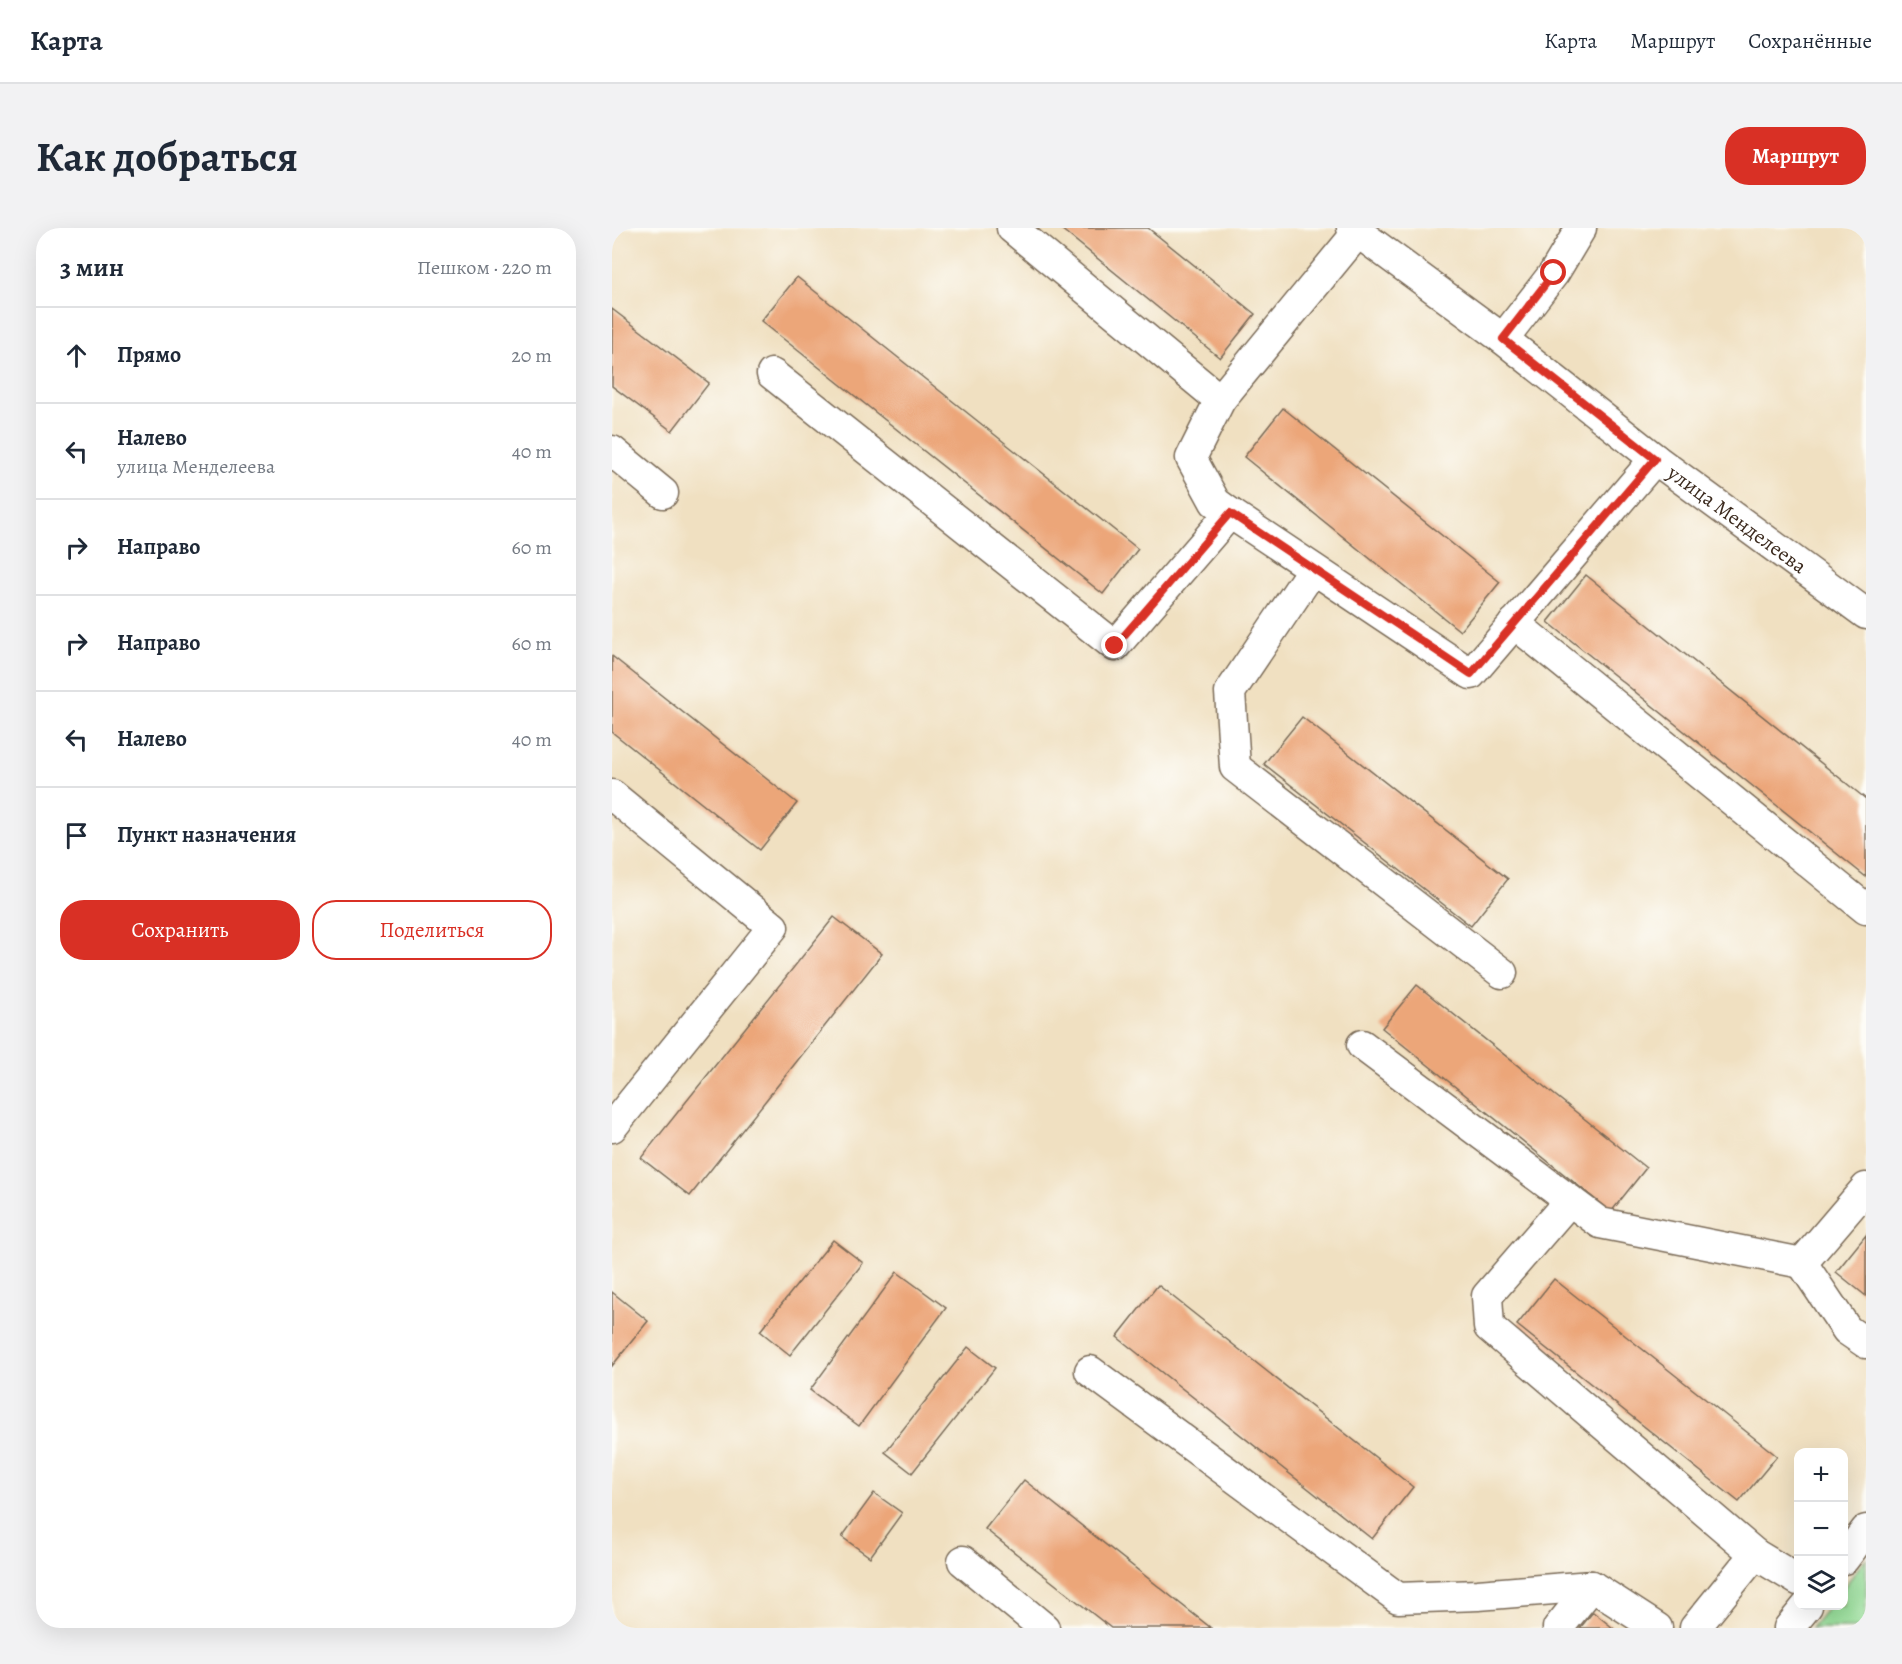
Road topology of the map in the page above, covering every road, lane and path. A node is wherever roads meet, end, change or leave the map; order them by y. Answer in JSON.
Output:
{"nodes":[{"id":1,"x":1012,"y":228,"type":"edge"},
{"id":2,"x":1581,"y":228,"type":"edge"},
{"id":3,"x":1355,"y":230,"type":"edge"},
{"id":4,"x":1503,"y":339,"type":"junction"},
{"id":5,"x":772,"y":374,"type":"dead end"},
{"id":6,"x":1220,"y":400,"type":"junction"},
{"id":7,"x":612,"y":452,"type":"edge"},
{"id":8,"x":1655,"y":459,"type":"junction"},
{"id":9,"x":663,"y":493,"type":"dead end"},
{"id":10,"x":1230,"y":513,"type":"junction"},
{"id":11,"x":1313,"y":569,"type":"junction"},
{"id":12,"x":1866,"y":614,"type":"edge"},
{"id":13,"x":1514,"y":623,"type":"junction"},
{"id":14,"x":612,"y":795,"type":"edge"},
{"id":15,"x":1866,"y":909,"type":"edge"},
{"id":16,"x":1502,"y":973,"type":"dead end"},
{"id":17,"x":1362,"y":1045,"type":"dead end"},
{"id":18,"x":612,"y":1127,"type":"edge"},
{"id":19,"x":1866,"y":1188,"type":"edge"},
{"id":20,"x":1570,"y":1200,"type":"junction"},
{"id":21,"x":1802,"y":1263,"type":"junction"},
{"id":22,"x":1866,"y":1344,"type":"edge"},
{"id":23,"x":1090,"y":1371,"type":"dead end"},
{"id":24,"x":1866,"y":1530,"type":"edge"},
{"id":25,"x":1755,"y":1554,"type":"junction"},
{"id":26,"x":1846,"y":1556,"type":"edge"},
{"id":27,"x":963,"y":1561,"type":"dead end"},
{"id":28,"x":1794,"y":1578,"type":"edge"},
{"id":29,"x":1592,"y":1586,"type":"junction"},
{"id":30,"x":1803,"y":1610,"type":"edge"},
{"id":31,"x":1044,"y":1628,"type":"edge"},
{"id":32,"x":1558,"y":1628,"type":"edge"},
{"id":33,"x":1657,"y":1628,"type":"edge"},
{"id":34,"x":1695,"y":1628,"type":"edge"},
{"id":35,"x":1789,"y":1628,"type":"edge"}],
"edges":[{"from":1,"to":6,"type":"street"},
{"from":2,"to":4,"type":"street"},
{"from":3,"to":4,"type":"street","name":"улица Менделеева"},
{"from":3,"to":6,"type":"street"},
{"from":4,"to":8,"type":"street","name":"улица Менделеева"},
{"from":5,"to":10,"type":"street"},
{"from":6,"to":10,"type":"street"},
{"from":7,"to":9,"type":"street"},
{"from":8,"to":12,"type":"street","name":"улица Менделеева"},
{"from":8,"to":13,"type":"street"},
{"from":10,"to":11,"type":"street"},
{"from":11,"to":13,"type":"street"},
{"from":11,"to":16,"type":"street"},
{"from":13,"to":15,"type":"street"},
{"from":14,"to":18,"type":"street"},
{"from":17,"to":20,"type":"street"},
{"from":19,"to":21,"type":"street"},
{"from":20,"to":21,"type":"street"},
{"from":20,"to":25,"type":"street"},
{"from":21,"to":22,"type":"street"},
{"from":23,"to":29,"type":"street"},
{"from":24,"to":26,"type":"street"},
{"from":25,"to":28,"type":"street"},
{"from":25,"to":34,"type":"street"},
{"from":27,"to":31,"type":"street"},
{"from":29,"to":32,"type":"street"},
{"from":29,"to":33,"type":"street"},
{"from":30,"to":35,"type":"street"}]}
